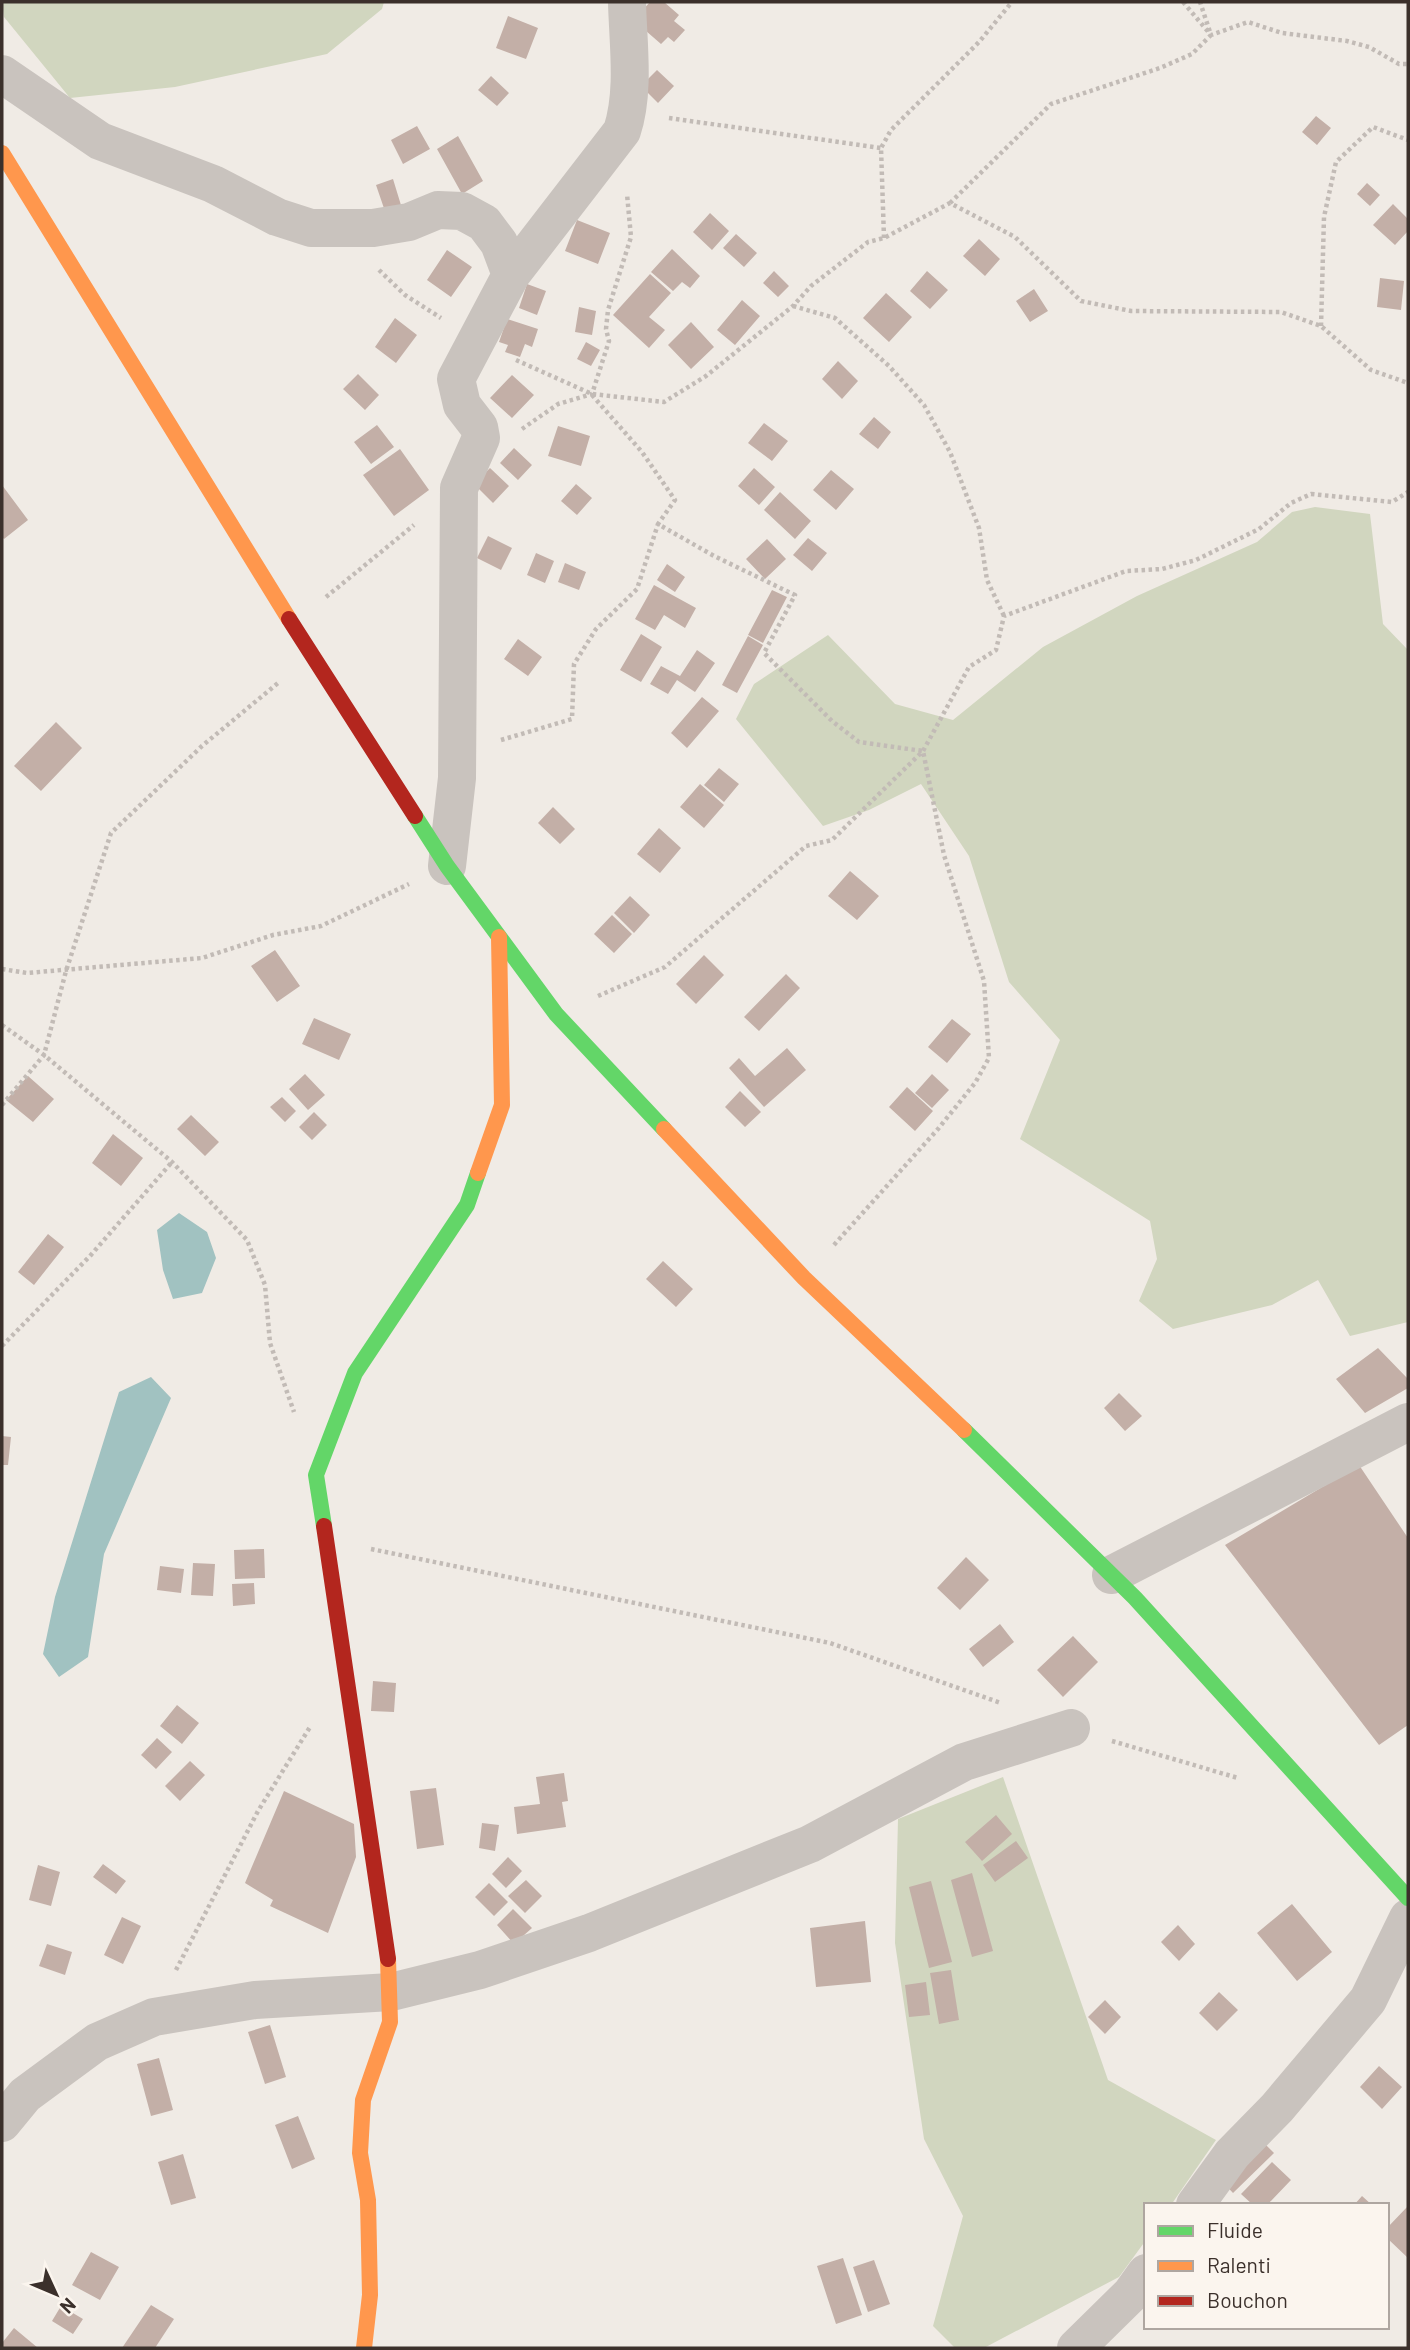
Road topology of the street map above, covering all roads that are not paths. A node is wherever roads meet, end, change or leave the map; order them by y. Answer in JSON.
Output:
{"nodes":[{"id":1,"x":627,"y":2,"type":"edge"},
{"id":2,"x":2,"y":74,"type":"edge"},
{"id":3,"x":2,"y":153,"type":"edge"},
{"id":4,"x":511,"y":275,"type":"junction"},
{"id":5,"x":447,"y":866,"type":"junction"},
{"id":6,"x":499,"y":937,"type":"junction"},
{"id":7,"x":1408,"y":1422,"type":"edge"},
{"id":8,"x":1111,"y":1575,"type":"junction"},
{"id":9,"x":1071,"y":1728,"type":"road end"},
{"id":10,"x":1408,"y":1898,"type":"edge"},
{"id":11,"x":1408,"y":1918,"type":"edge"},
{"id":12,"x":391,"y":1992,"type":"junction"},
{"id":13,"x":2,"y":2123,"type":"edge"},
{"id":14,"x":1196,"y":2203,"type":"edge"},
{"id":15,"x":1144,"y":2276,"type":"edge"},
{"id":16,"x":364,"y":2348,"type":"edge"},
{"id":17,"x":1076,"y":2348,"type":"edge"}],
"edges":[{"from":1,"to":4,"type":"street"},
{"from":2,"to":4,"type":"street"},
{"from":3,"to":5,"type":"street"},
{"from":4,"to":5,"type":"street"},
{"from":5,"to":6,"type":"street"},
{"from":6,"to":8,"type":"street"},
{"from":6,"to":12,"type":"street"},
{"from":7,"to":8,"type":"street"},
{"from":8,"to":10,"type":"street"},
{"from":9,"to":12,"type":"street"},
{"from":11,"to":14,"type":"street"},
{"from":12,"to":13,"type":"street"},
{"from":12,"to":16,"type":"street"},
{"from":15,"to":17,"type":"street"}]}
